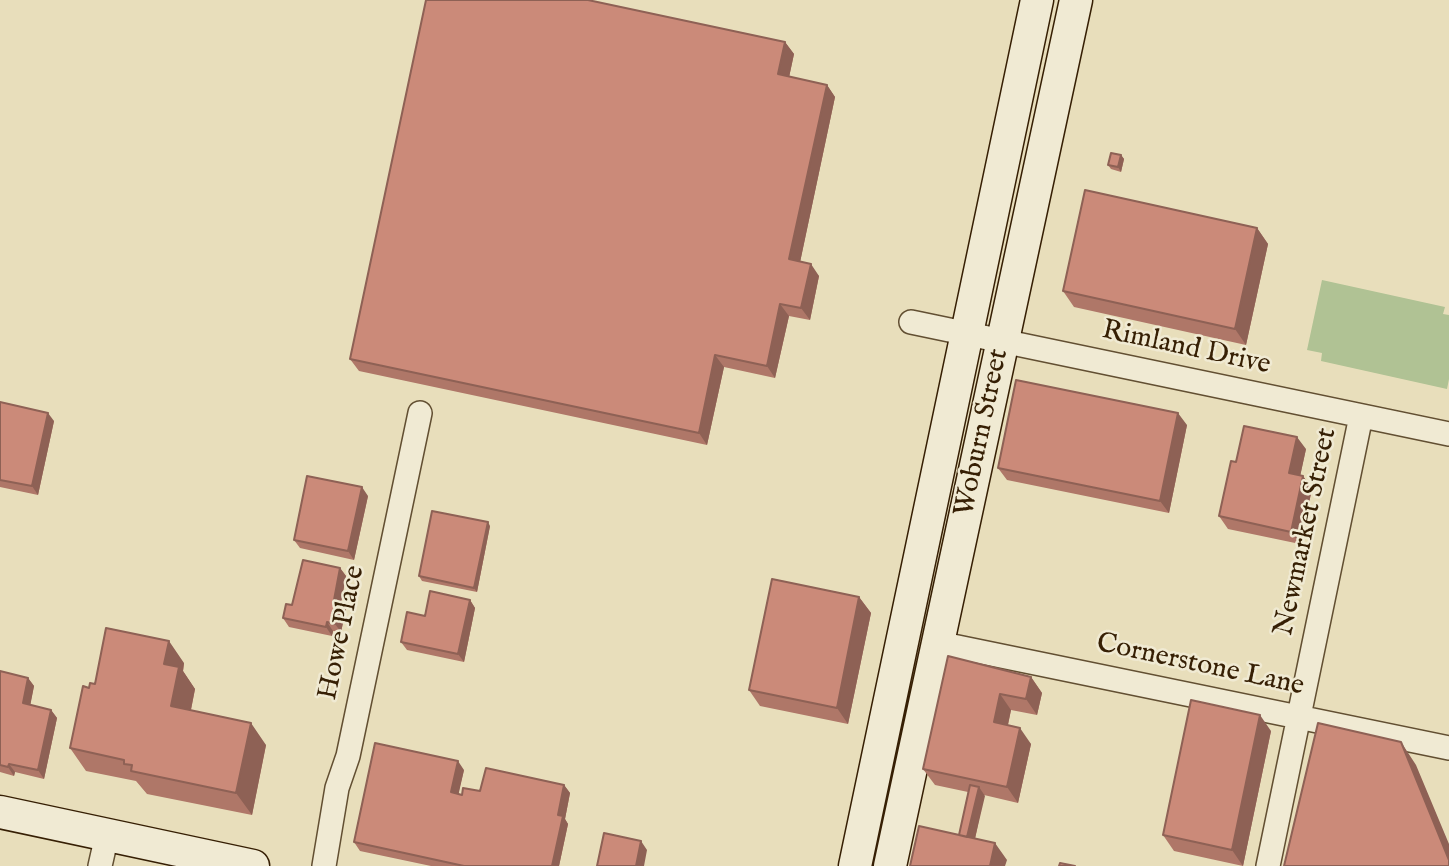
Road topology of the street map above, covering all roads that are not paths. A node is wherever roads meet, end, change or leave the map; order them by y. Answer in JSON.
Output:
{"nodes":[{"id":1,"x":1037,"y":0,"type":"edge"},
{"id":2,"x":1076,"y":0,"type":"edge"},
{"id":3,"x":911,"y":322,"type":"dead end"},
{"id":4,"x":967,"y":333,"type":"junction"},
{"id":5,"x":1003,"y":341,"type":"junction"},
{"id":6,"x":420,"y":412,"type":"dead end"},
{"id":7,"x":1361,"y":416,"type":"junction"},
{"id":8,"x":1449,"y":434,"type":"edge"},
{"id":9,"x":938,"y":643,"type":"junction"},
{"id":10,"x":1299,"y":717,"type":"junction"},
{"id":11,"x":1449,"y":748,"type":"edge"},
{"id":12,"x":0,"y":812,"type":"edge"},
{"id":13,"x":107,"y":835,"type":"junction"},
{"id":14,"x":100,"y":866,"type":"edge"},
{"id":15,"x":253,"y":866,"type":"edge"},
{"id":16,"x":324,"y":866,"type":"edge"},
{"id":17,"x":855,"y":866,"type":"edge"},
{"id":18,"x":890,"y":866,"type":"edge"},
{"id":19,"x":1268,"y":866,"type":"edge"}],
"edges":[{"from":1,"to":4,"type":"main road","name":"Woburn Street"},
{"from":2,"to":5,"type":"main road","name":"Woburn Street"},
{"from":3,"to":4,"type":"street","name":"Rimland Drive"},
{"from":4,"to":5,"type":"street","name":"Rimland Drive"},
{"from":4,"to":17,"type":"main road","name":"Woburn Street"},
{"from":5,"to":7,"type":"street","name":"Rimland Drive"},
{"from":5,"to":9,"type":"main road","name":"Woburn Street"},
{"from":6,"to":16,"type":"street","name":"Howe Place"},
{"from":7,"to":8,"type":"street","name":"Rimland Drive"},
{"from":7,"to":10,"type":"street","name":"Newmarket Street"},
{"from":9,"to":10,"type":"street","name":"Cornerstone Lane"},
{"from":9,"to":18,"type":"main road","name":"Woburn Street"},
{"from":10,"to":11,"type":"street","name":"Cornerstone Lane"},
{"from":10,"to":19,"type":"street","name":"Newmarket Street"},
{"from":12,"to":13,"type":"main road"},
{"from":13,"to":14,"type":"street"},
{"from":13,"to":15,"type":"main road"}]}
